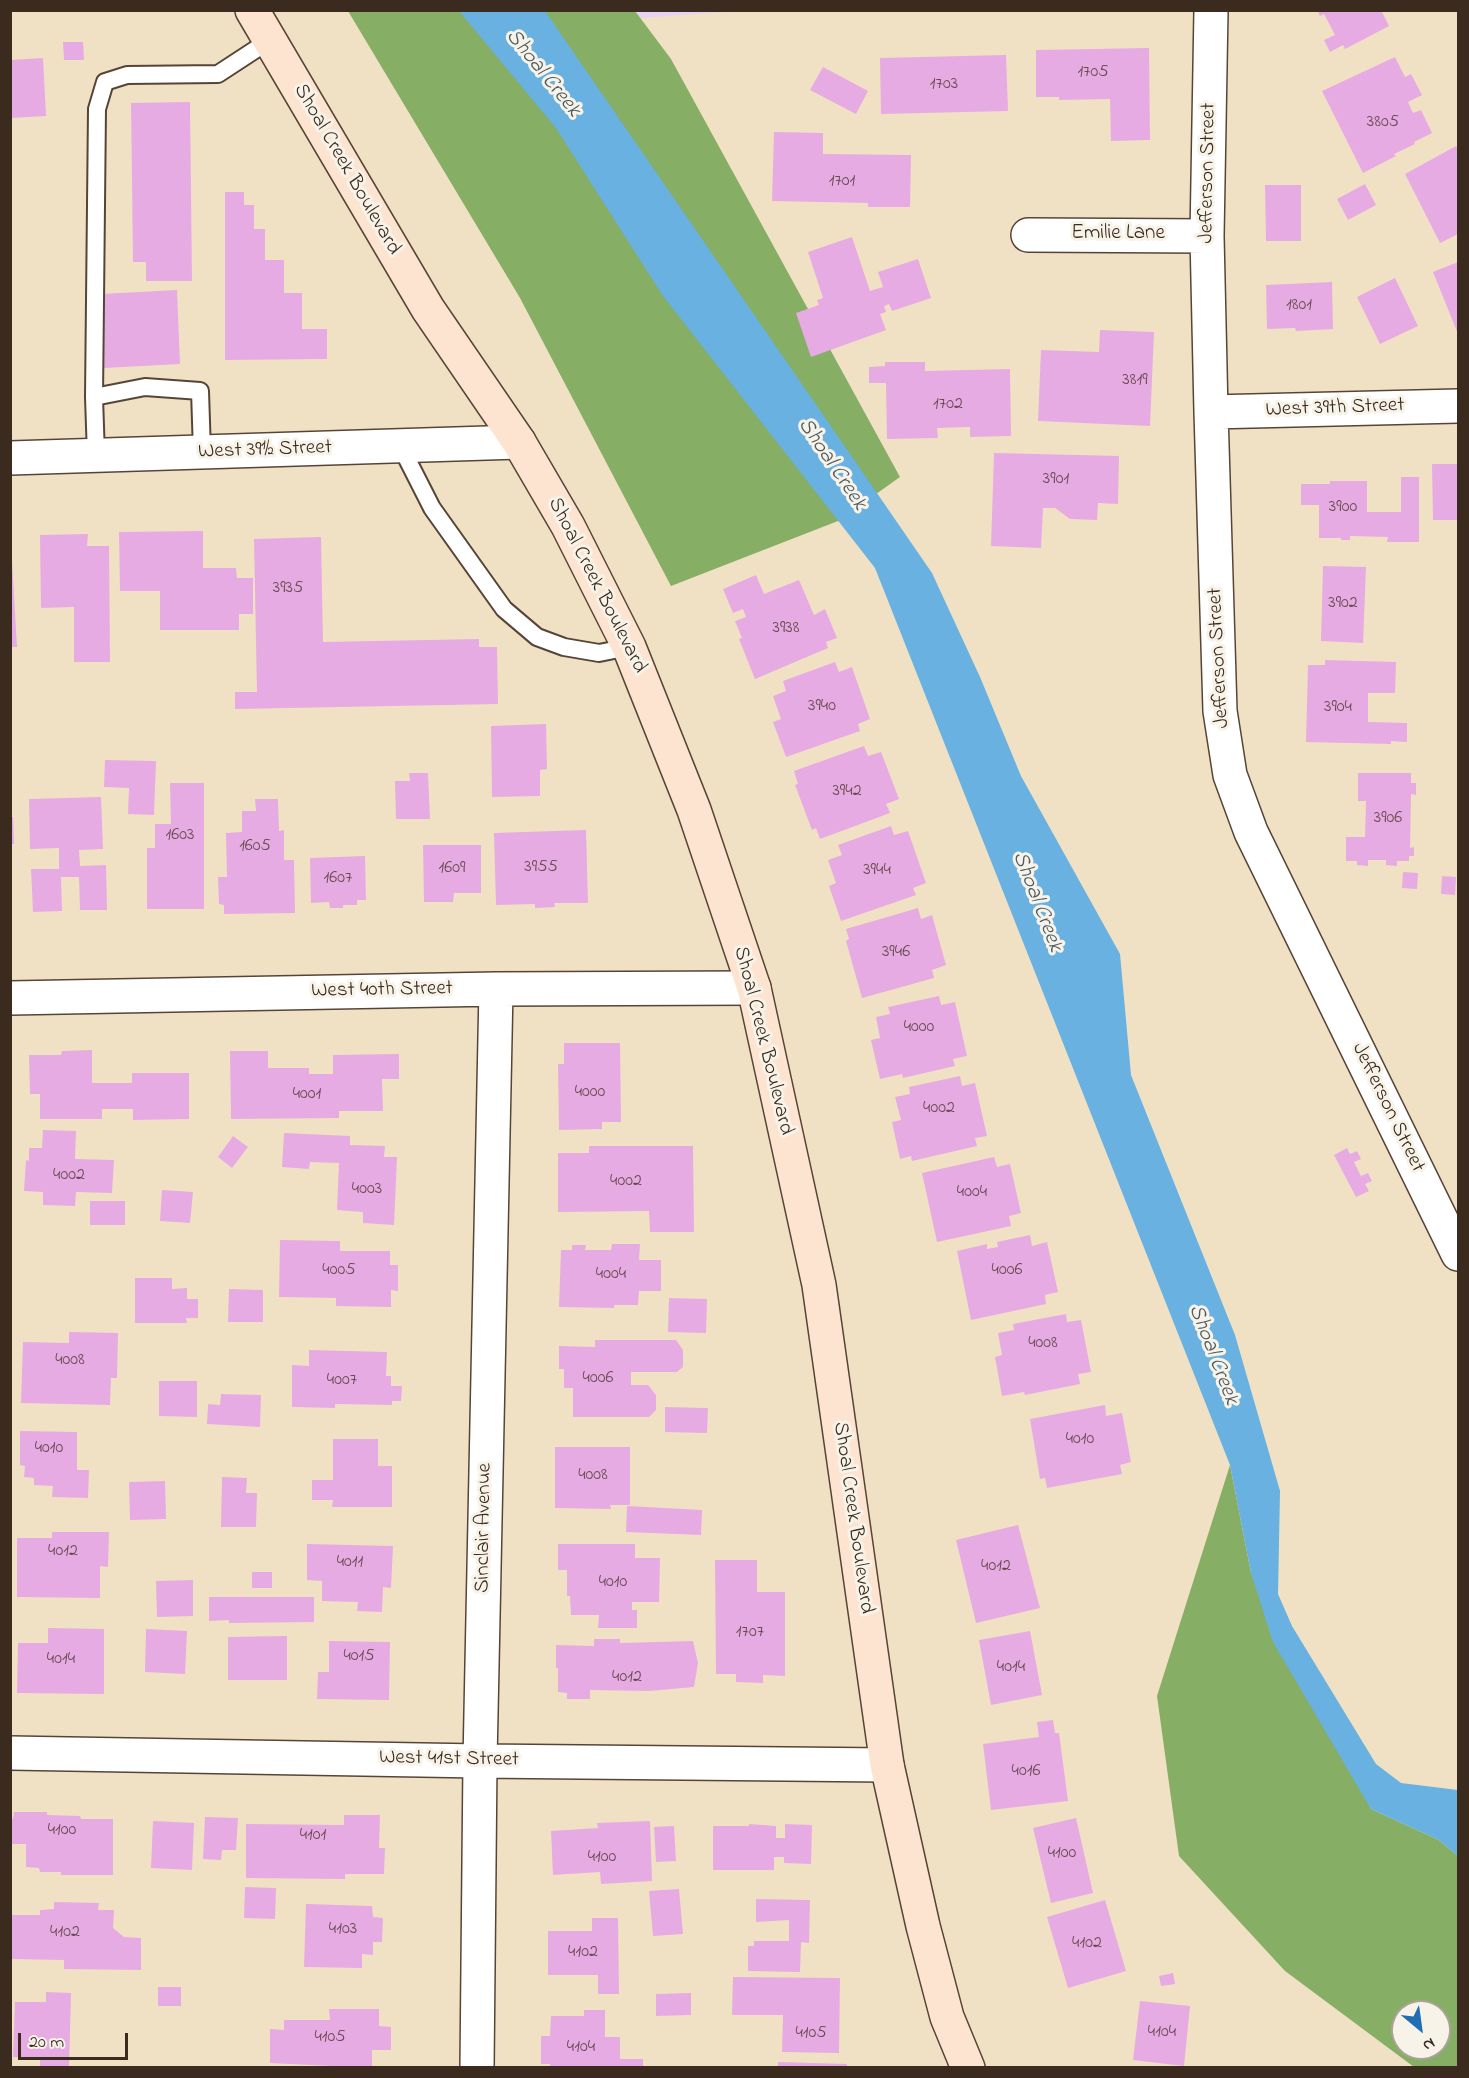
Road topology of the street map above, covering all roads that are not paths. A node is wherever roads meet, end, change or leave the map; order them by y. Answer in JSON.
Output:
{"nodes":[{"id":1,"x":252,"y":10,"type":"edge"},
{"id":2,"x":1211,"y":10,"type":"edge"},
{"id":3,"x":270,"y":40,"type":"junction"},
{"id":4,"x":1028,"y":235,"type":"dead end"},
{"id":5,"x":1207,"y":236,"type":"junction"},
{"id":6,"x":94,"y":397,"type":"junction"},
{"id":7,"x":1458,"y":406,"type":"edge"},
{"id":8,"x":1211,"y":412,"type":"junction"},
{"id":9,"x":519,"y":442,"type":"junction"},
{"id":10,"x":401,"y":447,"type":"junction"},
{"id":11,"x":202,"y":452,"type":"junction"},
{"id":12,"x":96,"y":456,"type":"junction"},
{"id":13,"x":10,"y":458,"type":"edge"},
{"id":14,"x":629,"y":646,"type":"junction"},
{"id":15,"x":754,"y":988,"type":"junction"},
{"id":16,"x":496,"y":989,"type":"junction"},
{"id":17,"x":10,"y":998,"type":"edge"},
{"id":18,"x":1458,"y":1254,"type":"edge"},
{"id":19,"x":10,"y":1753,"type":"edge"},
{"id":20,"x":480,"y":1761,"type":"junction"},
{"id":21,"x":887,"y":1765,"type":"junction"},
{"id":22,"x":477,"y":2067,"type":"edge"},
{"id":23,"x":968,"y":2067,"type":"edge"}],
"edges":[{"from":1,"to":3,"type":"street","name":"Shoal Creek Boulevard"},
{"from":2,"to":5,"type":"street","name":"Jefferson Street"},
{"from":3,"to":6,"type":"lane"},
{"from":3,"to":9,"type":"street","name":"Shoal Creek Boulevard"},
{"from":4,"to":5,"type":"street","name":"Emilie Lane"},
{"from":5,"to":8,"type":"street","name":"Jefferson Street"},
{"from":6,"to":11,"type":"lane"},
{"from":6,"to":12,"type":"lane"},
{"from":7,"to":8,"type":"street","name":"West 39th Street"},
{"from":8,"to":18,"type":"street","name":"Jefferson Street"},
{"from":9,"to":10,"type":"street","name":"West 39½ Street"},
{"from":9,"to":14,"type":"street","name":"Shoal Creek Boulevard"},
{"from":10,"to":11,"type":"street","name":"West 39½ Street"},
{"from":10,"to":14,"type":"lane"},
{"from":11,"to":12,"type":"street","name":"West 39½ Street"},
{"from":12,"to":13,"type":"street","name":"West 39½ Street"},
{"from":14,"to":15,"type":"street","name":"Shoal Creek Boulevard"},
{"from":15,"to":16,"type":"street","name":"West 40th Street"},
{"from":15,"to":21,"type":"street","name":"Shoal Creek Boulevard"},
{"from":16,"to":17,"type":"street","name":"West 40th Street"},
{"from":16,"to":20,"type":"street","name":"Sinclair Avenue"},
{"from":19,"to":20,"type":"street","name":"West 41st Street"},
{"from":20,"to":21,"type":"street","name":"West 41st Street"},
{"from":20,"to":22,"type":"street","name":"Sinclair Avenue"},
{"from":21,"to":23,"type":"street","name":"Shoal Creek Boulevard"}]}
